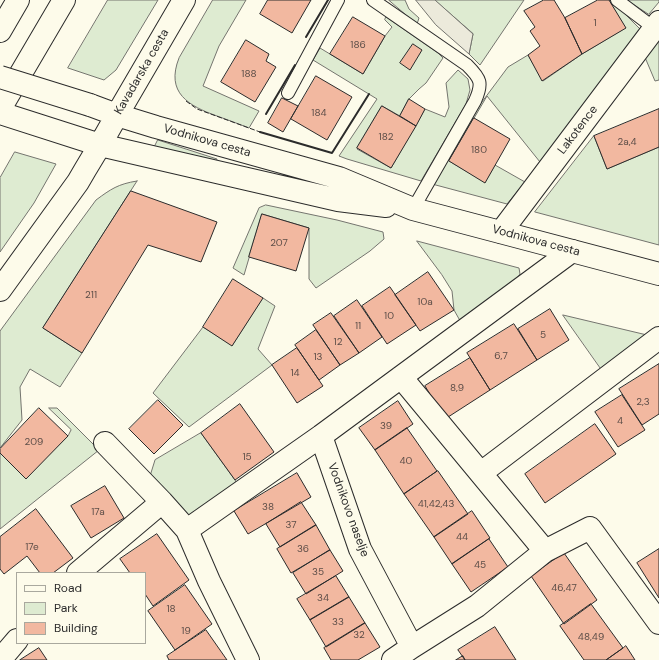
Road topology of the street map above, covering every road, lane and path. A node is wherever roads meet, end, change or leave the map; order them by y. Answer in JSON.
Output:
{"nodes":[{"id":1,"x":18,"y":0,"type":"edge"},
{"id":2,"x":64,"y":0,"type":"edge"},
{"id":3,"x":184,"y":0,"type":"edge"},
{"id":4,"x":338,"y":0,"type":"edge"},
{"id":5,"x":373,"y":0,"type":"edge"},
{"id":6,"x":617,"y":0,"type":"edge"},
{"id":7,"x":658,"y":27,"type":"edge"},
{"id":8,"x":0,"y":31,"type":"edge"},
{"id":9,"x":0,"y":77,"type":"edge"},
{"id":10,"x":288,"y":93,"type":"dead end"},
{"id":11,"x":0,"y":109,"type":"edge"},
{"id":12,"x":0,"y":113,"type":"edge"},
{"id":13,"x":117,"y":115,"type":"junction"},
{"id":14,"x":100,"y":145,"type":"junction"},
{"id":15,"x":413,"y":209,"type":"junction"},
{"id":16,"x":501,"y":232,"type":"junction"},
{"id":17,"x":572,"y":251,"type":"junction"},
{"id":18,"x":659,"y":274,"type":"edge"},
{"id":19,"x":0,"y":290,"type":"edge"},
{"id":20,"x":659,"y":338,"type":"edge"},
{"id":21,"x":401,"y":377,"type":"junction"},
{"id":22,"x":321,"y":436,"type":"junction"},
{"id":23,"x":105,"y":443,"type":"dead end"},
{"id":24,"x":481,"y":473,"type":"junction"},
{"id":25,"x":162,"y":502,"type":"junction"},
{"id":26,"x":188,"y":530,"type":"junction"},
{"id":27,"x":545,"y":551,"type":"junction"},
{"id":28,"x":79,"y":572,"type":"edge"},
{"id":29,"x":659,"y":623,"type":"edge"},
{"id":30,"x":16,"y":641,"type":"edge"},
{"id":31,"x":412,"y":647,"type":"junction"},
{"id":32,"x":0,"y":660,"type":"edge"},
{"id":33,"x":248,"y":660,"type":"edge"},
{"id":34,"x":393,"y":660,"type":"edge"}],
"edges":[{"from":1,"to":8,"type":"main road"},
{"from":2,"to":11,"type":"main road"},
{"from":3,"to":13,"type":"main road","name":"Kavadarska cesta"},
{"from":4,"to":10,"type":"lane"},
{"from":5,"to":15,"type":"lane"},
{"from":6,"to":7,"type":"lane","name":"Lakotence"},
{"from":7,"to":16,"type":"main road","name":"Lakotence"},
{"from":9,"to":13,"type":"main road","name":"Vodnikova cesta","bridge":true},
{"from":12,"to":14,"type":"main road","name":"Vodnikova cesta"},
{"from":13,"to":14,"type":"main road","name":"Kavadarska cesta"},
{"from":13,"to":15,"type":"main road","name":"Vodnikova cesta"},
{"from":14,"to":15,"type":"main road","name":"Vodnikova cesta"},
{"from":14,"to":19,"type":"main road","name":"Kavadarska cesta"},
{"from":15,"to":16,"type":"main road","name":"Vodnikova cesta"},
{"from":16,"to":17,"type":"main road","name":"Vodnikova cesta"},
{"from":17,"to":18,"type":"main road","name":"Vodnikova cesta"},
{"from":17,"to":21,"type":"main road"},
{"from":20,"to":24,"type":"main road"},
{"from":21,"to":22,"type":"main road"},
{"from":21,"to":24,"type":"main road"},
{"from":22,"to":26,"type":"main road"},
{"from":22,"to":31,"type":"main road","name":"Vodnikovo naselje"},
{"from":23,"to":25,"type":"main road"},
{"from":24,"to":27,"type":"main road"},
{"from":25,"to":26,"type":"main road"},
{"from":25,"to":28,"type":"main road"},
{"from":26,"to":33,"type":"main road"},
{"from":27,"to":29,"type":"main road"},
{"from":27,"to":31,"type":"main road"},
{"from":30,"to":32,"type":"main road"},
{"from":31,"to":34,"type":"main road"}]}
